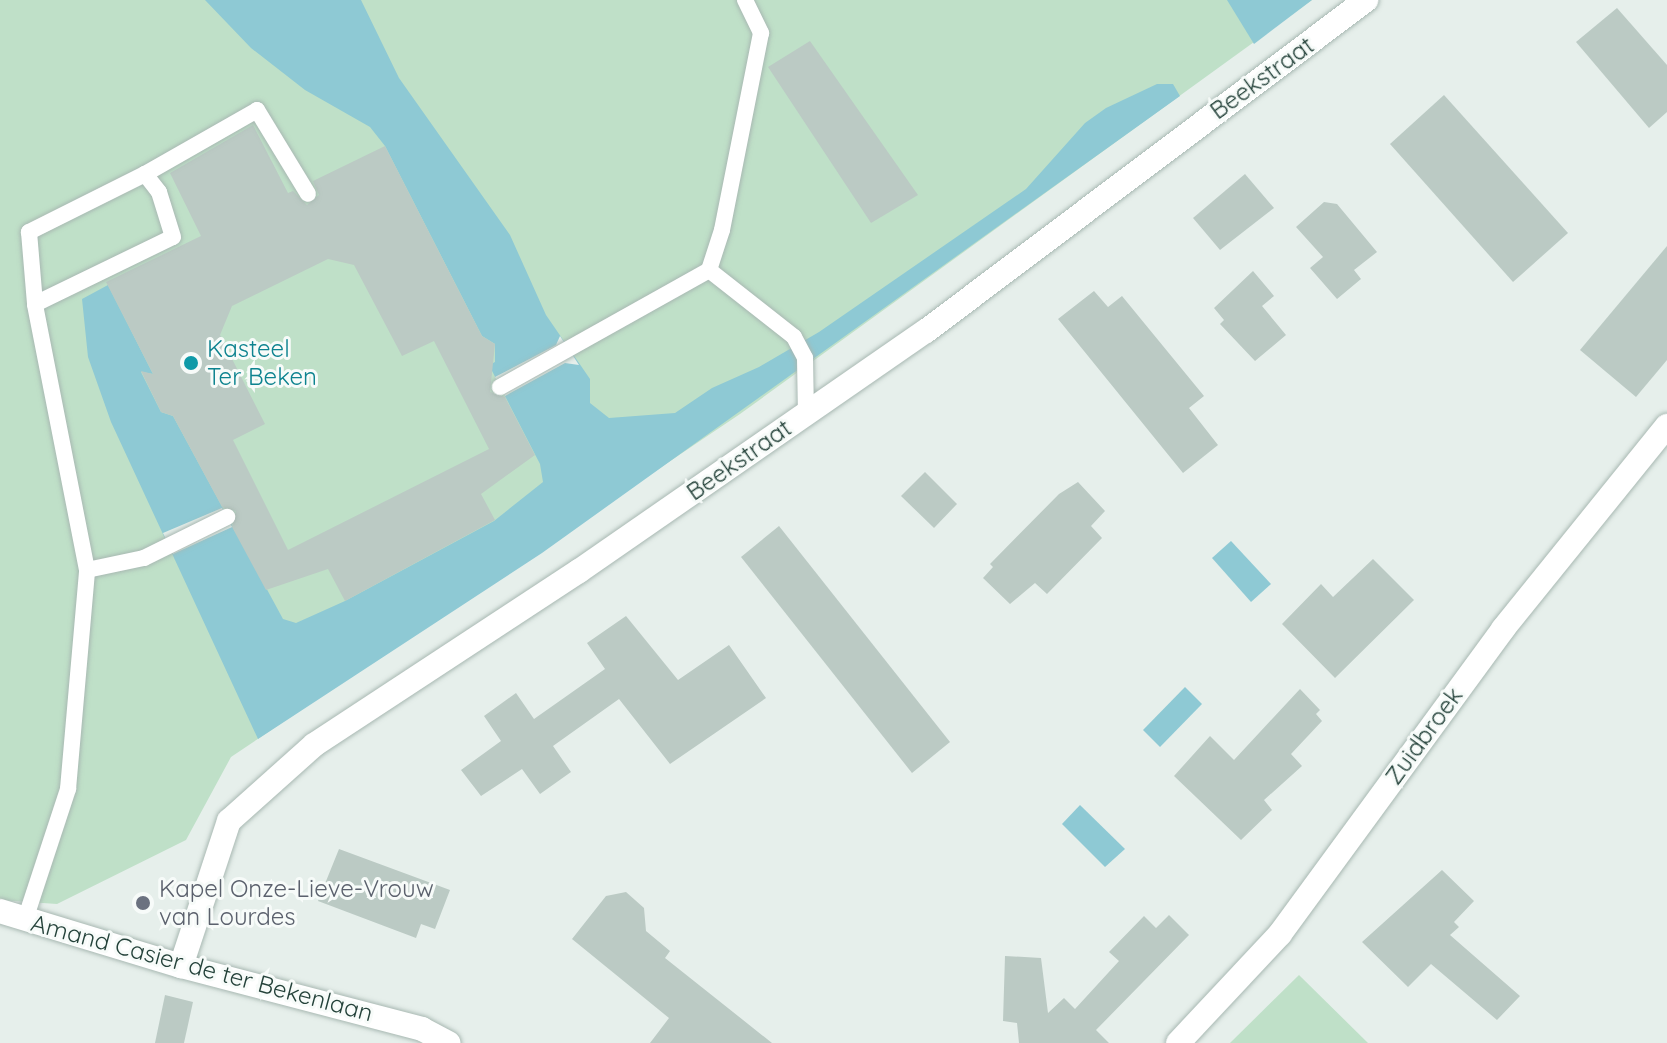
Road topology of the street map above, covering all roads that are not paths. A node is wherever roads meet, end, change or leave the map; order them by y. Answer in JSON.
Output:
{"nodes":[{"id":1,"x":745,"y":0,"type":"edge"},
{"id":2,"x":1366,"y":0,"type":"edge"},
{"id":3,"x":145,"y":174,"type":"junction"},
{"id":4,"x":308,"y":194,"type":"dead end"},
{"id":5,"x":709,"y":270,"type":"junction"},
{"id":6,"x":35,"y":304,"type":"junction"},
{"id":7,"x":500,"y":387,"type":"dead end"},
{"id":8,"x":806,"y":414,"type":"junction"},
{"id":9,"x":1667,"y":426,"type":"edge"},
{"id":10,"x":227,"y":517,"type":"dead end"},
{"id":11,"x":87,"y":570,"type":"junction"},
{"id":12,"x":0,"y":911,"type":"edge"},
{"id":13,"x":25,"y":920,"type":"junction"},
{"id":14,"x":181,"y":966,"type":"junction"},
{"id":15,"x":448,"y":1043,"type":"edge"},
{"id":16,"x":1178,"y":1043,"type":"edge"}],
"edges":[{"from":1,"to":5,"type":"lane"},
{"from":2,"to":8,"type":"street","name":"Beekstraat"},
{"from":3,"to":4,"type":"lane"},
{"from":3,"to":6,"type":"lane"},
{"from":3,"to":6,"type":"lane"},
{"from":5,"to":7,"type":"lane"},
{"from":5,"to":8,"type":"lane"},
{"from":6,"to":11,"type":"lane"},
{"from":8,"to":14,"type":"street","name":"Beekstraat"},
{"from":9,"to":16,"type":"street","name":"Zuidbroek"},
{"from":10,"to":11,"type":"lane"},
{"from":11,"to":13,"type":"lane"},
{"from":12,"to":13,"type":"street","name":"Amand Casier de ter Bekenlaan"},
{"from":13,"to":14,"type":"street","name":"Amand Casier de ter Bekenlaan"},
{"from":14,"to":15,"type":"street","name":"Amand Casier de ter Bekenlaan"}]}
